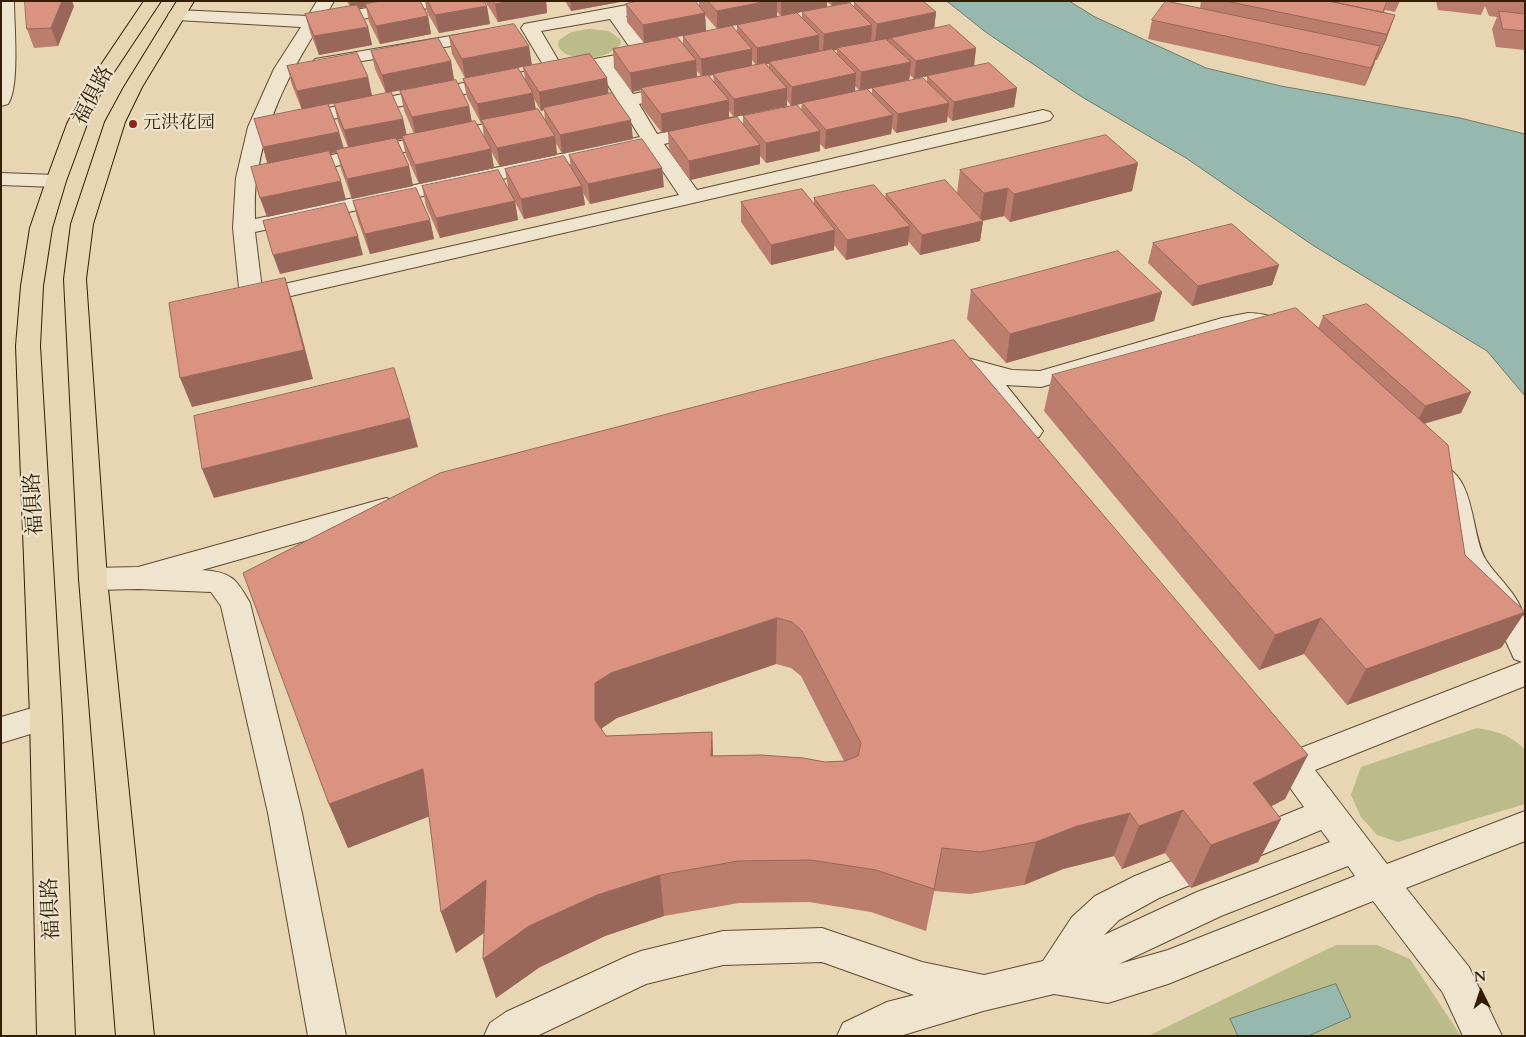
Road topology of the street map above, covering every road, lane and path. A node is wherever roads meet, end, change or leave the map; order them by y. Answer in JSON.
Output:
{"nodes":[{"id":1,"x":5,"y":1,"type":"edge"},
{"id":2,"x":153,"y":1,"type":"edge"},
{"id":3,"x":326,"y":1,"type":"edge"},
{"id":4,"x":441,"y":1,"type":"edge"},
{"id":5,"x":679,"y":1,"type":"edge"},
{"id":6,"x":181,"y":8,"type":"edge"},
{"id":7,"x":615,"y":13,"type":"junction"},
{"id":8,"x":314,"y":22,"type":"junction"},
{"id":9,"x":530,"y":28,"type":"junction"},
{"id":10,"x":664,"y":52,"type":"edge"},
{"id":11,"x":645,"y":55,"type":"junction"},
{"id":12,"x":604,"y":63,"type":"junction"},
{"id":13,"x":283,"y":69,"type":"junction"},
{"id":14,"x":556,"y":71,"type":"junction"},
{"id":15,"x":695,"y":87,"type":"edge"},
{"id":16,"x":1,"y":100,"type":"edge"},
{"id":17,"x":628,"y":101,"type":"junction"},
{"id":18,"x":796,"y":110,"type":"edge"},
{"id":19,"x":569,"y":113,"type":"edge"},
{"id":20,"x":1043,"y":116,"type":"dead end"},
{"id":21,"x":540,"y":119,"type":"edge"},
{"id":22,"x":258,"y":127,"type":"junction"},
{"id":23,"x":652,"y":141,"type":"junction"},
{"id":24,"x":246,"y":178,"type":"junction"},
{"id":25,"x":1,"y":179,"type":"edge"},
{"id":26,"x":56,"y":181,"type":"junction"},
{"id":27,"x":692,"y":198,"type":"junction"},
{"id":28,"x":244,"y":228,"type":"junction"},
{"id":29,"x":1303,"y":350,"type":"edge"},
{"id":30,"x":932,"y":363,"type":"edge"},
{"id":31,"x":960,"y":364,"type":"junction"},
{"id":32,"x":1046,"y":451,"type":"edge"},
{"id":33,"x":1427,"y":459,"type":"edge"},
{"id":34,"x":406,"y":502,"type":"edge"},
{"id":35,"x":138,"y":578,"type":"junction"},
{"id":36,"x":93,"y":579,"type":"junction"},
{"id":37,"x":1525,"y":651,"type":"edge"},
{"id":38,"x":1525,"y":673,"type":"edge"},
{"id":39,"x":46,"y":717,"type":"junction"},
{"id":40,"x":1259,"y":721,"type":"edge"},
{"id":41,"x":1,"y":730,"type":"edge"},
{"id":42,"x":1292,"y":765,"type":"junction"},
{"id":43,"x":1328,"y":812,"type":"junction"},
{"id":44,"x":1525,"y":826,"type":"edge"},
{"id":45,"x":1354,"y":848,"type":"junction"},
{"id":46,"x":1380,"y":882,"type":"junction"},
{"id":47,"x":1054,"y":976,"type":"junction"},
{"id":48,"x":984,"y":993,"type":"junction"},
{"id":49,"x":326,"y":1035,"type":"edge"},
{"id":50,"x":56,"y":1036,"type":"edge"},
{"id":51,"x":134,"y":1036,"type":"edge"},
{"id":52,"x":503,"y":1036,"type":"edge"},
{"id":53,"x":856,"y":1036,"type":"edge"},
{"id":54,"x":1483,"y":1036,"type":"edge"}],
"edges":[{"from":1,"to":16,"type":"street"},
{"from":2,"to":26,"type":"main road","name":"福俱路"},
{"from":3,"to":8,"type":"street"},
{"from":4,"to":8,"type":"street"},
{"from":5,"to":7,"type":"street"},
{"from":6,"to":8,"type":"street"},
{"from":6,"to":36,"type":"main road","name":"福俱路"},
{"from":7,"to":9,"type":"street"},
{"from":7,"to":11,"type":"street"},
{"from":8,"to":13,"type":"street"},
{"from":9,"to":13,"type":"street"},
{"from":9,"to":14,"type":"street"},
{"from":10,"to":11,"type":"street"},
{"from":11,"to":12,"type":"street"},
{"from":12,"to":14,"type":"street"},
{"from":12,"to":17,"type":"street"},
{"from":13,"to":22,"type":"street"},
{"from":14,"to":22,"type":"street"},
{"from":15,"to":17,"type":"street"},
{"from":17,"to":19,"type":"street"},
{"from":17,"to":23,"type":"street"},
{"from":18,"to":23,"type":"street"},
{"from":20,"to":27,"type":"street"},
{"from":21,"to":24,"type":"street"},
{"from":22,"to":24,"type":"street"},
{"from":23,"to":27,"type":"street"},
{"from":23,"to":28,"type":"street"},
{"from":24,"to":28,"type":"street"},
{"from":25,"to":26,"type":"street"},
{"from":26,"to":39,"type":"main road","name":"福俱路"},
{"from":27,"to":28,"type":"street"},
{"from":29,"to":31,"type":"street"},
{"from":30,"to":31,"type":"street"},
{"from":31,"to":32,"type":"street"},
{"from":33,"to":37,"type":"street"},
{"from":34,"to":35,"type":"street"},
{"from":35,"to":36,"type":"street"},
{"from":35,"to":49,"type":"street"},
{"from":36,"to":51,"type":"main road","name":"福俱路"},
{"from":38,"to":42,"type":"street"},
{"from":39,"to":41,"type":"street"},
{"from":39,"to":50,"type":"main road","name":"福俱路"},
{"from":40,"to":42,"type":"street"},
{"from":42,"to":43,"type":"street"},
{"from":43,"to":45,"type":"street"},
{"from":43,"to":47,"type":"street"},
{"from":44,"to":46,"type":"street"},
{"from":45,"to":46,"type":"street"},
{"from":45,"to":47,"type":"street"},
{"from":46,"to":47,"type":"street"},
{"from":46,"to":54,"type":"street"},
{"from":47,"to":48,"type":"street"},
{"from":48,"to":52,"type":"street"},
{"from":48,"to":53,"type":"street"}]}
